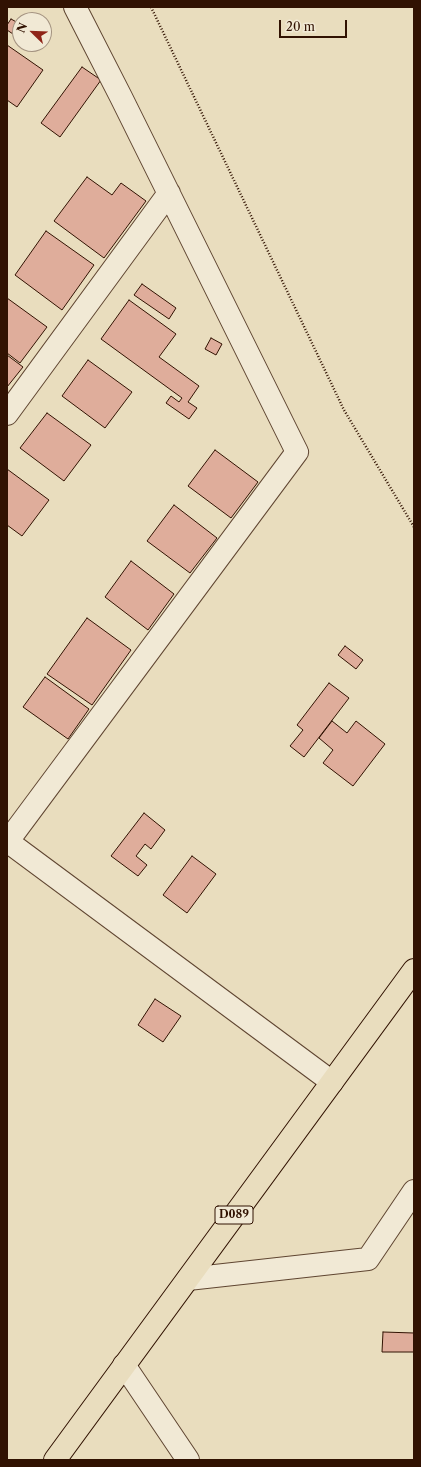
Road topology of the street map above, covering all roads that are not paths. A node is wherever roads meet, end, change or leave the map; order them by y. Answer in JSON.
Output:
{"nodes":[{"id":1,"x":74,"y":7,"type":"edge"},
{"id":2,"x":169,"y":193,"type":"junction"},
{"id":3,"x":7,"y":414,"type":"edge"},
{"id":4,"x":7,"y":841,"type":"edge"},
{"id":5,"x":414,"y":970,"type":"edge"},
{"id":6,"x":332,"y":1082,"type":"junction"},
{"id":7,"x":414,"y":1191,"type":"edge"},
{"id":8,"x":188,"y":1279,"type":"junction"},
{"id":9,"x":124,"y":1365,"type":"junction"},
{"id":10,"x":55,"y":1460,"type":"edge"},
{"id":11,"x":188,"y":1460,"type":"edge"}],
"edges":[{"from":1,"to":2,"type":"street"},
{"from":2,"to":3,"type":"street"},
{"from":2,"to":4,"type":"street"},
{"from":4,"to":6,"type":"street"},
{"from":5,"to":6,"type":"main road","number":"D089"},
{"from":6,"to":8,"type":"main road","number":"D089"},
{"from":7,"to":8,"type":"street"},
{"from":8,"to":9,"type":"main road","number":"D089"},
{"from":9,"to":10,"type":"main road","number":"D089"},
{"from":9,"to":11,"type":"street"}]}
